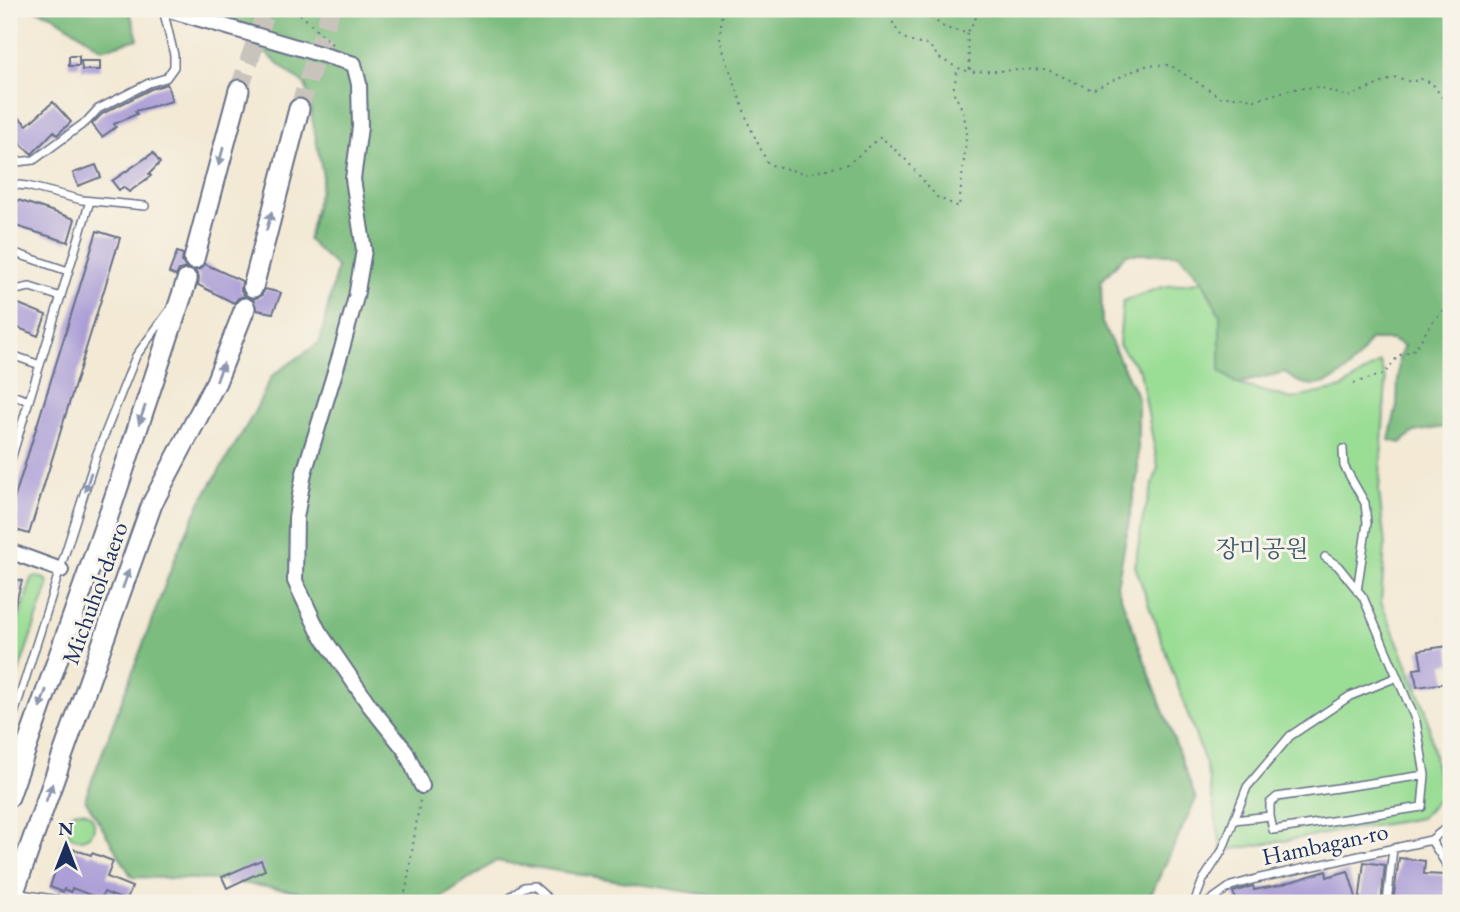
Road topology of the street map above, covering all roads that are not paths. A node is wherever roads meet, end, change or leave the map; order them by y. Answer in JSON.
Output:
{"nodes":[{"id":1,"x":164,"y":9,"type":"edge"},
{"id":2,"x":239,"y":90,"type":"tunnel mouth"},
{"id":3,"x":299,"y":109,"type":"tunnel mouth"},
{"id":4,"x":9,"y":163,"type":"edge"},
{"id":5,"x":9,"y":184,"type":"edge"},
{"id":6,"x":90,"y":201,"type":"junction"},
{"id":7,"x":145,"y":206,"type":"dead end"},
{"id":8,"x":12,"y":252,"type":"dead end"},
{"id":9,"x":194,"y":259,"type":"dead end"},
{"id":10,"x":68,"y":271,"type":"junction"},
{"id":11,"x":186,"y":286,"type":"joint"},
{"id":12,"x":253,"y":287,"type":"dead end"},
{"id":13,"x":9,"y":288,"type":"edge"},
{"id":14,"x":61,"y":297,"type":"junction"},
{"id":15,"x":245,"y":308,"type":"dead end"},
{"id":16,"x":9,"y":354,"type":"edge"},
{"id":17,"x":40,"y":365,"type":"junction"},
{"id":18,"x":9,"y":394,"type":"edge"},
{"id":19,"x":29,"y":401,"type":"junction"},
{"id":20,"x":1343,"y":449,"type":"dead end"},
{"id":21,"x":9,"y":466,"type":"edge"},
{"id":22,"x":9,"y":551,"type":"edge"},
{"id":23,"x":1325,"y":556,"type":"dead end"},
{"id":24,"x":61,"y":570,"type":"junction"},
{"id":25,"x":1357,"y":591,"type":"junction"},
{"id":26,"x":1397,"y":677,"type":"junction"},
{"id":27,"x":9,"y":730,"type":"edge"},
{"id":28,"x":1425,"y":775,"type":"junction"},
{"id":29,"x":422,"y":786,"type":"road end"},
{"id":30,"x":9,"y":797,"type":"edge"},
{"id":31,"x":1270,"y":816,"type":"junction"},
{"id":32,"x":1234,"y":820,"type":"junction"},
{"id":33,"x":1451,"y":824,"type":"edge"},
{"id":34,"x":1430,"y":840,"type":"junction"},
{"id":35,"x":1393,"y":848,"type":"junction"},
{"id":36,"x":1451,"y":872,"type":"edge"},
{"id":37,"x":12,"y":898,"type":"edge"},
{"id":38,"x":48,"y":901,"type":"edge"},
{"id":39,"x":77,"y":903,"type":"edge"},
{"id":40,"x":502,"y":903,"type":"edge"},
{"id":41,"x":553,"y":903,"type":"edge"},
{"id":42,"x":1194,"y":903,"type":"edge"},
{"id":43,"x":1207,"y":903,"type":"edge"},
{"id":44,"x":1387,"y":903,"type":"edge"}],
"edges":[{"from":1,"to":4,"type":"lane"},
{"from":1,"to":29,"type":"street"},
{"from":2,"to":9,"type":"main road","one_way":true},
{"from":12,"to":3,"type":"main road","one_way":true},
{"from":5,"to":6,"type":"lane"},
{"from":6,"to":7,"type":"lane"},
{"from":6,"to":10,"type":"lane"},
{"from":8,"to":10,"type":"lane"},
{"from":10,"to":14,"type":"lane"},
{"from":11,"to":24,"type":"lane","one_way":true},
{"from":11,"to":30,"type":"main road","name":"Michuhol-daero","one_way":true},
{"from":13,"to":14,"type":"lane"},
{"from":14,"to":17,"type":"lane"},
{"from":37,"to":15,"type":"main road","name":"Michuhol-daero","one_way":true},
{"from":16,"to":17,"type":"lane"},
{"from":17,"to":19,"type":"lane"},
{"from":18,"to":19,"type":"lane"},
{"from":19,"to":21,"type":"lane"},
{"from":20,"to":25,"type":"lane"},
{"from":22,"to":24,"type":"street"},
{"from":23,"to":25,"type":"lane"},
{"from":24,"to":27,"type":"lane"},
{"from":25,"to":26,"type":"lane"},
{"from":26,"to":28,"type":"lane"},
{"from":26,"to":32,"type":"lane"},
{"from":28,"to":31,"type":"lane"},
{"from":28,"to":31,"type":"lane"},
{"from":31,"to":32,"type":"lane"},
{"from":32,"to":42,"type":"lane"},
{"from":33,"to":34,"type":"lane","name":"Hambagan-ro"},
{"from":34,"to":35,"type":"lane","name":"Hambagan-ro"},
{"from":34,"to":36,"type":"lane"},
{"from":35,"to":43,"type":"lane","name":"Hambagan-ro"},
{"from":35,"to":44,"type":"lane"},
{"from":37,"to":38,"type":"lane"},
{"from":38,"to":39,"type":"lane"},
{"from":40,"to":41,"type":"lane"}]}
